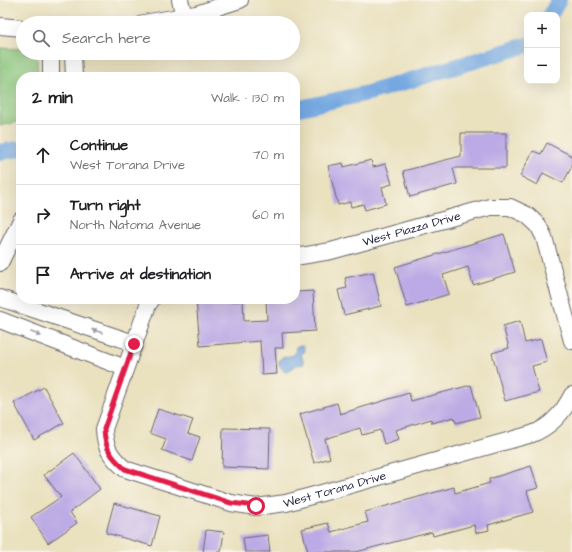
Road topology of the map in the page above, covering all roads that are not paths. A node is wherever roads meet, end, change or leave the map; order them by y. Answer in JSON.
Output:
{"nodes":[{"id":1,"x":180,"y":0,"type":"edge"},
{"id":2,"x":240,"y":0,"type":"edge"},
{"id":3,"x":207,"y":5,"type":"edge"},
{"id":4,"x":184,"y":16,"type":"joint"},
{"id":5,"x":0,"y":26,"type":"edge"},
{"id":6,"x":16,"y":27,"type":"edge"},
{"id":7,"x":51,"y":60,"type":"edge"},
{"id":8,"x":73,"y":60,"type":"edge"},
{"id":9,"x":51,"y":72,"type":"edge"},
{"id":10,"x":74,"y":72,"type":"edge"},
{"id":11,"x":16,"y":230,"type":"edge"},
{"id":12,"x":300,"y":256,"type":"edge"},
{"id":13,"x":0,"y":263,"type":"edge"},
{"id":14,"x":0,"y":298,"type":"edge"},
{"id":15,"x":16,"y":303,"type":"edge"},
{"id":16,"x":17,"y":304,"type":"edge"},
{"id":17,"x":148,"y":304,"type":"edge"},
{"id":18,"x":0,"y":320,"type":"edge"},
{"id":19,"x":572,"y":341,"type":"edge"},
{"id":20,"x":134,"y":344,"type":"junction"},
{"id":21,"x":125,"y":368,"type":"junction"},
{"id":22,"x":572,"y":395,"type":"edge"}],
"edges":[{"from":1,"to":4,"type":"street"},
{"from":2,"to":3,"type":"street"},
{"from":3,"to":4,"type":"street"},
{"from":5,"to":6,"type":"street"},
{"from":7,"to":9,"type":"street"},
{"from":8,"to":10,"type":"street"},
{"from":11,"to":13,"type":"street"},
{"from":12,"to":19,"type":"street","name":"West Piazza Drive"},
{"from":15,"to":14,"type":"street","one_way":true},
{"from":20,"to":16,"type":"street","one_way":true},
{"from":17,"to":20,"type":"street"},
{"from":18,"to":21,"type":"street","one_way":true},
{"from":20,"to":21,"type":"street"},
{"from":21,"to":22,"type":"street","name":"West Torana Drive"}]}
